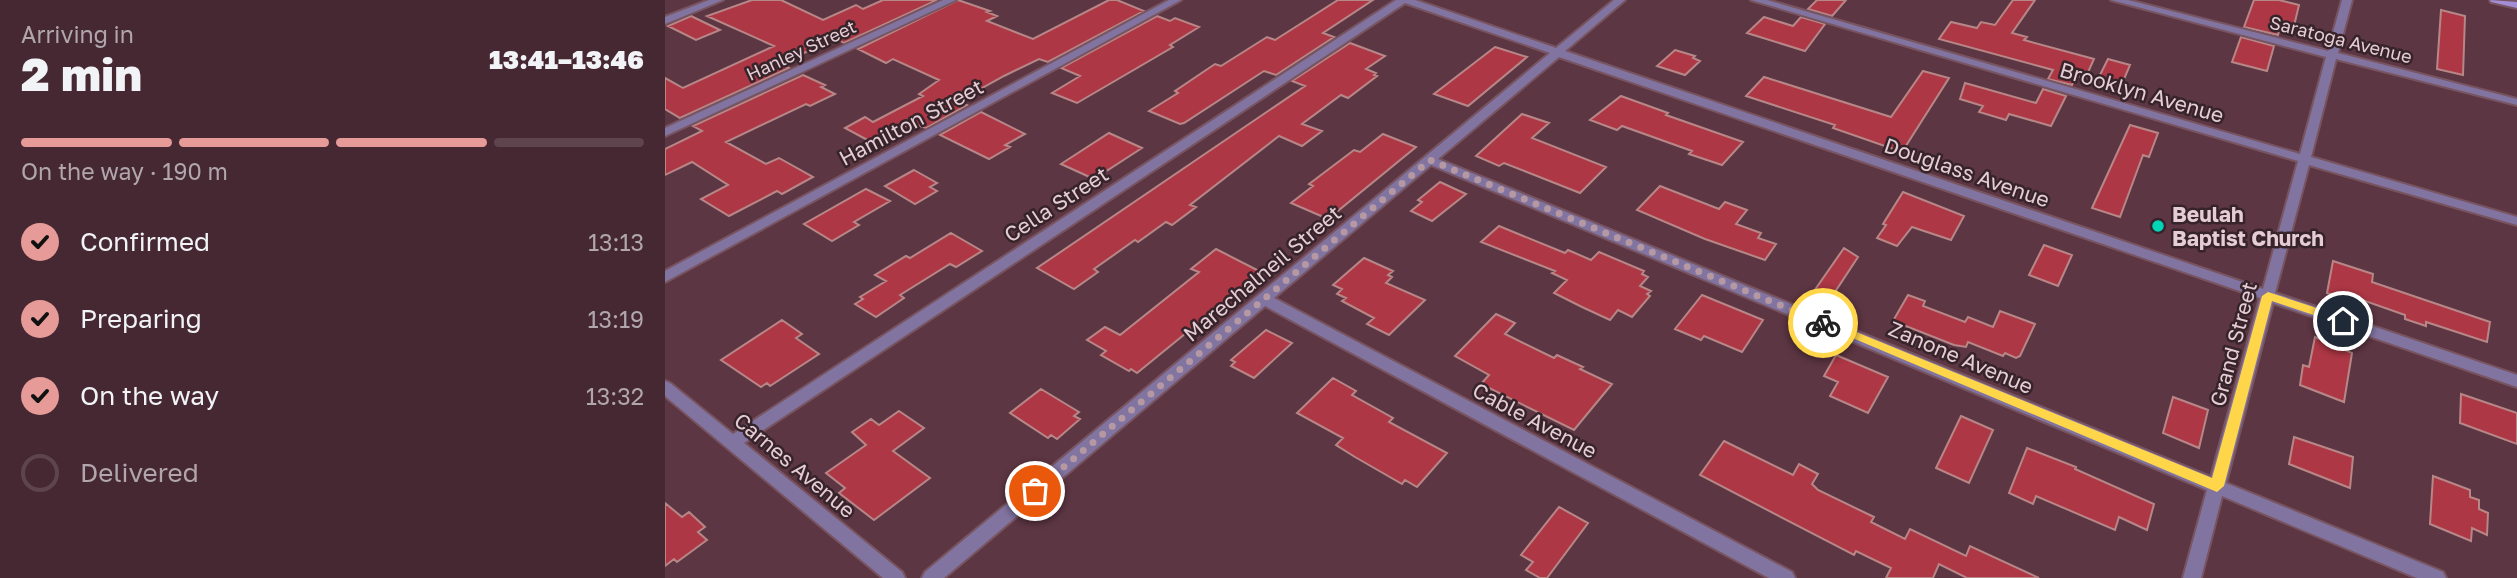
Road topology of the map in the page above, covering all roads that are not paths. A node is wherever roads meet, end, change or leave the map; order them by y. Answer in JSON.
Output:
{"nodes":[{"id":1,"x":718,"y":0,"type":"edge"},
{"id":2,"x":951,"y":0,"type":"edge"},
{"id":3,"x":1176,"y":0,"type":"edge"},
{"id":4,"x":1404,"y":0,"type":"edge"},
{"id":5,"x":1621,"y":0,"type":"edge"},
{"id":6,"x":1756,"y":0,"type":"edge"},
{"id":7,"x":2116,"y":0,"type":"edge"},
{"id":8,"x":2347,"y":0,"type":"edge"},
{"id":9,"x":2495,"y":0,"type":"edge"},
{"id":10,"x":2517,"y":5,"type":"edge"},
{"id":11,"x":665,"y":21,"type":"edge"},
{"id":12,"x":1558,"y":52,"type":"junction"},
{"id":13,"x":2332,"y":55,"type":"junction"},
{"id":14,"x":2517,"y":102,"type":"edge"},
{"id":15,"x":665,"y":132,"type":"edge"},
{"id":16,"x":2304,"y":159,"type":"junction"},
{"id":17,"x":1430,"y":160,"type":"junction"},
{"id":18,"x":2517,"y":221,"type":"edge"},
{"id":19,"x":665,"y":277,"type":"edge"},
{"id":20,"x":2268,"y":296,"type":"junction"},
{"id":21,"x":1264,"y":299,"type":"junction"},
{"id":22,"x":2517,"y":381,"type":"edge"},
{"id":23,"x":665,"y":387,"type":"edge"},
{"id":24,"x":732,"y":443,"type":"junction"},
{"id":25,"x":2217,"y":486,"type":"junction"},
{"id":26,"x":896,"y":578,"type":"edge"},
{"id":27,"x":931,"y":578,"type":"edge"},
{"id":28,"x":1787,"y":578,"type":"edge"},
{"id":29,"x":2192,"y":578,"type":"edge"},
{"id":30,"x":2438,"y":578,"type":"edge"}],
"edges":[{"from":1,"to":11,"type":"street"},
{"from":2,"to":15,"type":"street","name":"Hanley Street"},
{"from":3,"to":19,"type":"street","name":"Hamilton Street"},
{"from":4,"to":12,"type":"street","name":"Douglass Avenue"},
{"from":4,"to":24,"type":"street","name":"Cella Street"},
{"from":5,"to":12,"type":"street","name":"Marechalneil Street"},
{"from":6,"to":16,"type":"street","name":"Brooklyn Avenue"},
{"from":7,"to":13,"type":"street","name":"Saratoga Avenue"},
{"from":8,"to":13,"type":"street","name":"Grand Street"},
{"from":9,"to":10,"type":"main road"},
{"from":12,"to":17,"type":"street","name":"Marechalneil Street"},
{"from":12,"to":20,"type":"street","name":"Douglass Avenue"},
{"from":13,"to":14,"type":"street","name":"Saratoga Avenue"},
{"from":13,"to":16,"type":"street","name":"Grand Street"},
{"from":16,"to":18,"type":"street","name":"Brooklyn Avenue"},
{"from":16,"to":20,"type":"street","name":"Grand Street"},
{"from":17,"to":21,"type":"street","name":"Marechalneil Street"},
{"from":17,"to":25,"type":"street","name":"Zanone Avenue"},
{"from":20,"to":22,"type":"street","name":"Douglass Avenue"},
{"from":20,"to":25,"type":"street","name":"Grand Street"},
{"from":21,"to":27,"type":"street","name":"Marechalneil Street"},
{"from":21,"to":28,"type":"street","name":"Cable Avenue"},
{"from":23,"to":24,"type":"street","name":"Carnes Avenue"},
{"from":24,"to":26,"type":"street","name":"Carnes Avenue"},
{"from":25,"to":29,"type":"street","name":"Grand Street"},
{"from":25,"to":30,"type":"street","name":"Zanone Avenue"}]}
